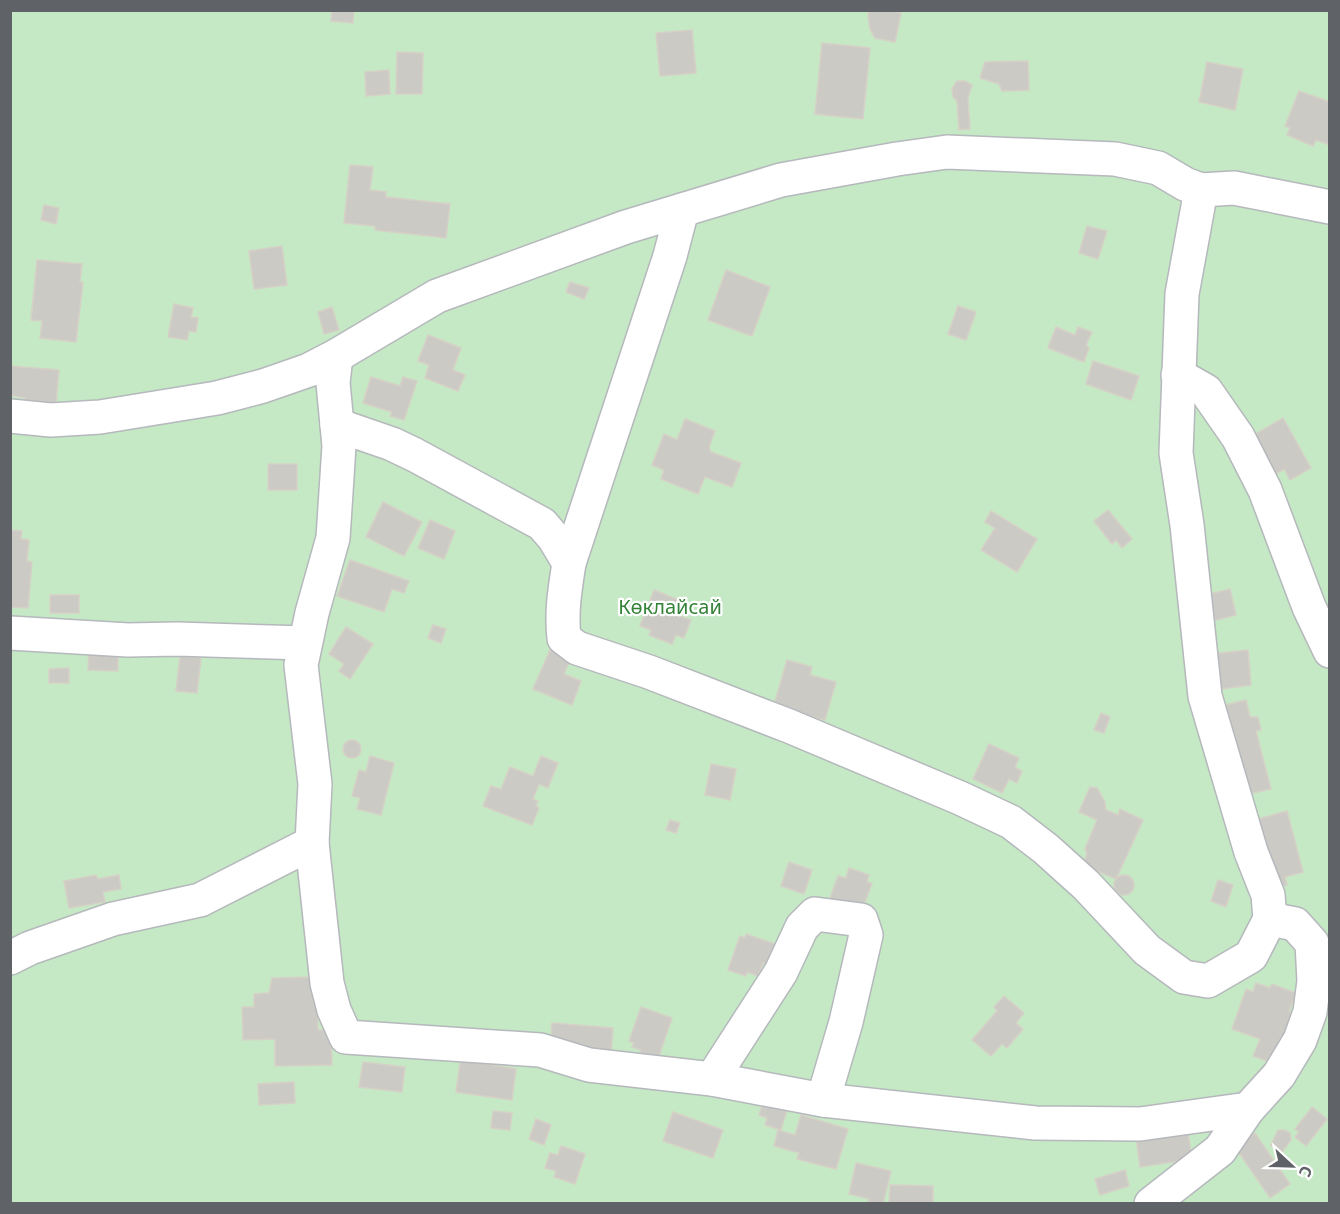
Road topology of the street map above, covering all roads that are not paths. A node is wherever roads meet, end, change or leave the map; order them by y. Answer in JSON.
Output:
{"nodes":[{"id":1,"x":1201,"y":190,"type":"junction"},
{"id":2,"x":1329,"y":207,"type":"edge"},
{"id":3,"x":682,"y":210,"type":"junction"},
{"id":4,"x":336,"y":356,"type":"junction"},
{"id":5,"x":1178,"y":375,"type":"junction"},
{"id":6,"x":10,"y":416,"type":"edge"},
{"id":7,"x":337,"y":425,"type":"junction"},
{"id":8,"x":569,"y":563,"type":"junction"},
{"id":9,"x":10,"y":633,"type":"edge"},
{"id":10,"x":306,"y":643,"type":"junction"},
{"id":11,"x":1329,"y":651,"type":"edge"},
{"id":12,"x":312,"y":843,"type":"junction"},
{"id":13,"x":1270,"y":920,"type":"junction"},
{"id":14,"x":10,"y":958,"type":"edge"},
{"id":15,"x":712,"y":1079,"type":"junction"},
{"id":16,"x":822,"y":1100,"type":"junction"},
{"id":17,"x":1248,"y":1109,"type":"junction"},
{"id":18,"x":1151,"y":1203,"type":"edge"}],
"edges":[{"from":1,"to":2,"type":"street"},
{"from":1,"to":3,"type":"street"},
{"from":1,"to":5,"type":"street"},
{"from":3,"to":4,"type":"street"},
{"from":3,"to":8,"type":"street"},
{"from":4,"to":6,"type":"street"},
{"from":4,"to":7,"type":"street"},
{"from":5,"to":11,"type":"street"},
{"from":5,"to":13,"type":"street"},
{"from":7,"to":8,"type":"street"},
{"from":7,"to":10,"type":"street"},
{"from":8,"to":13,"type":"street"},
{"from":9,"to":10,"type":"street"},
{"from":10,"to":12,"type":"street"},
{"from":12,"to":14,"type":"street"},
{"from":12,"to":15,"type":"street"},
{"from":13,"to":17,"type":"street"},
{"from":15,"to":16,"type":"street"},
{"from":15,"to":16,"type":"street"},
{"from":16,"to":17,"type":"street"},
{"from":17,"to":18,"type":"street"}]}
